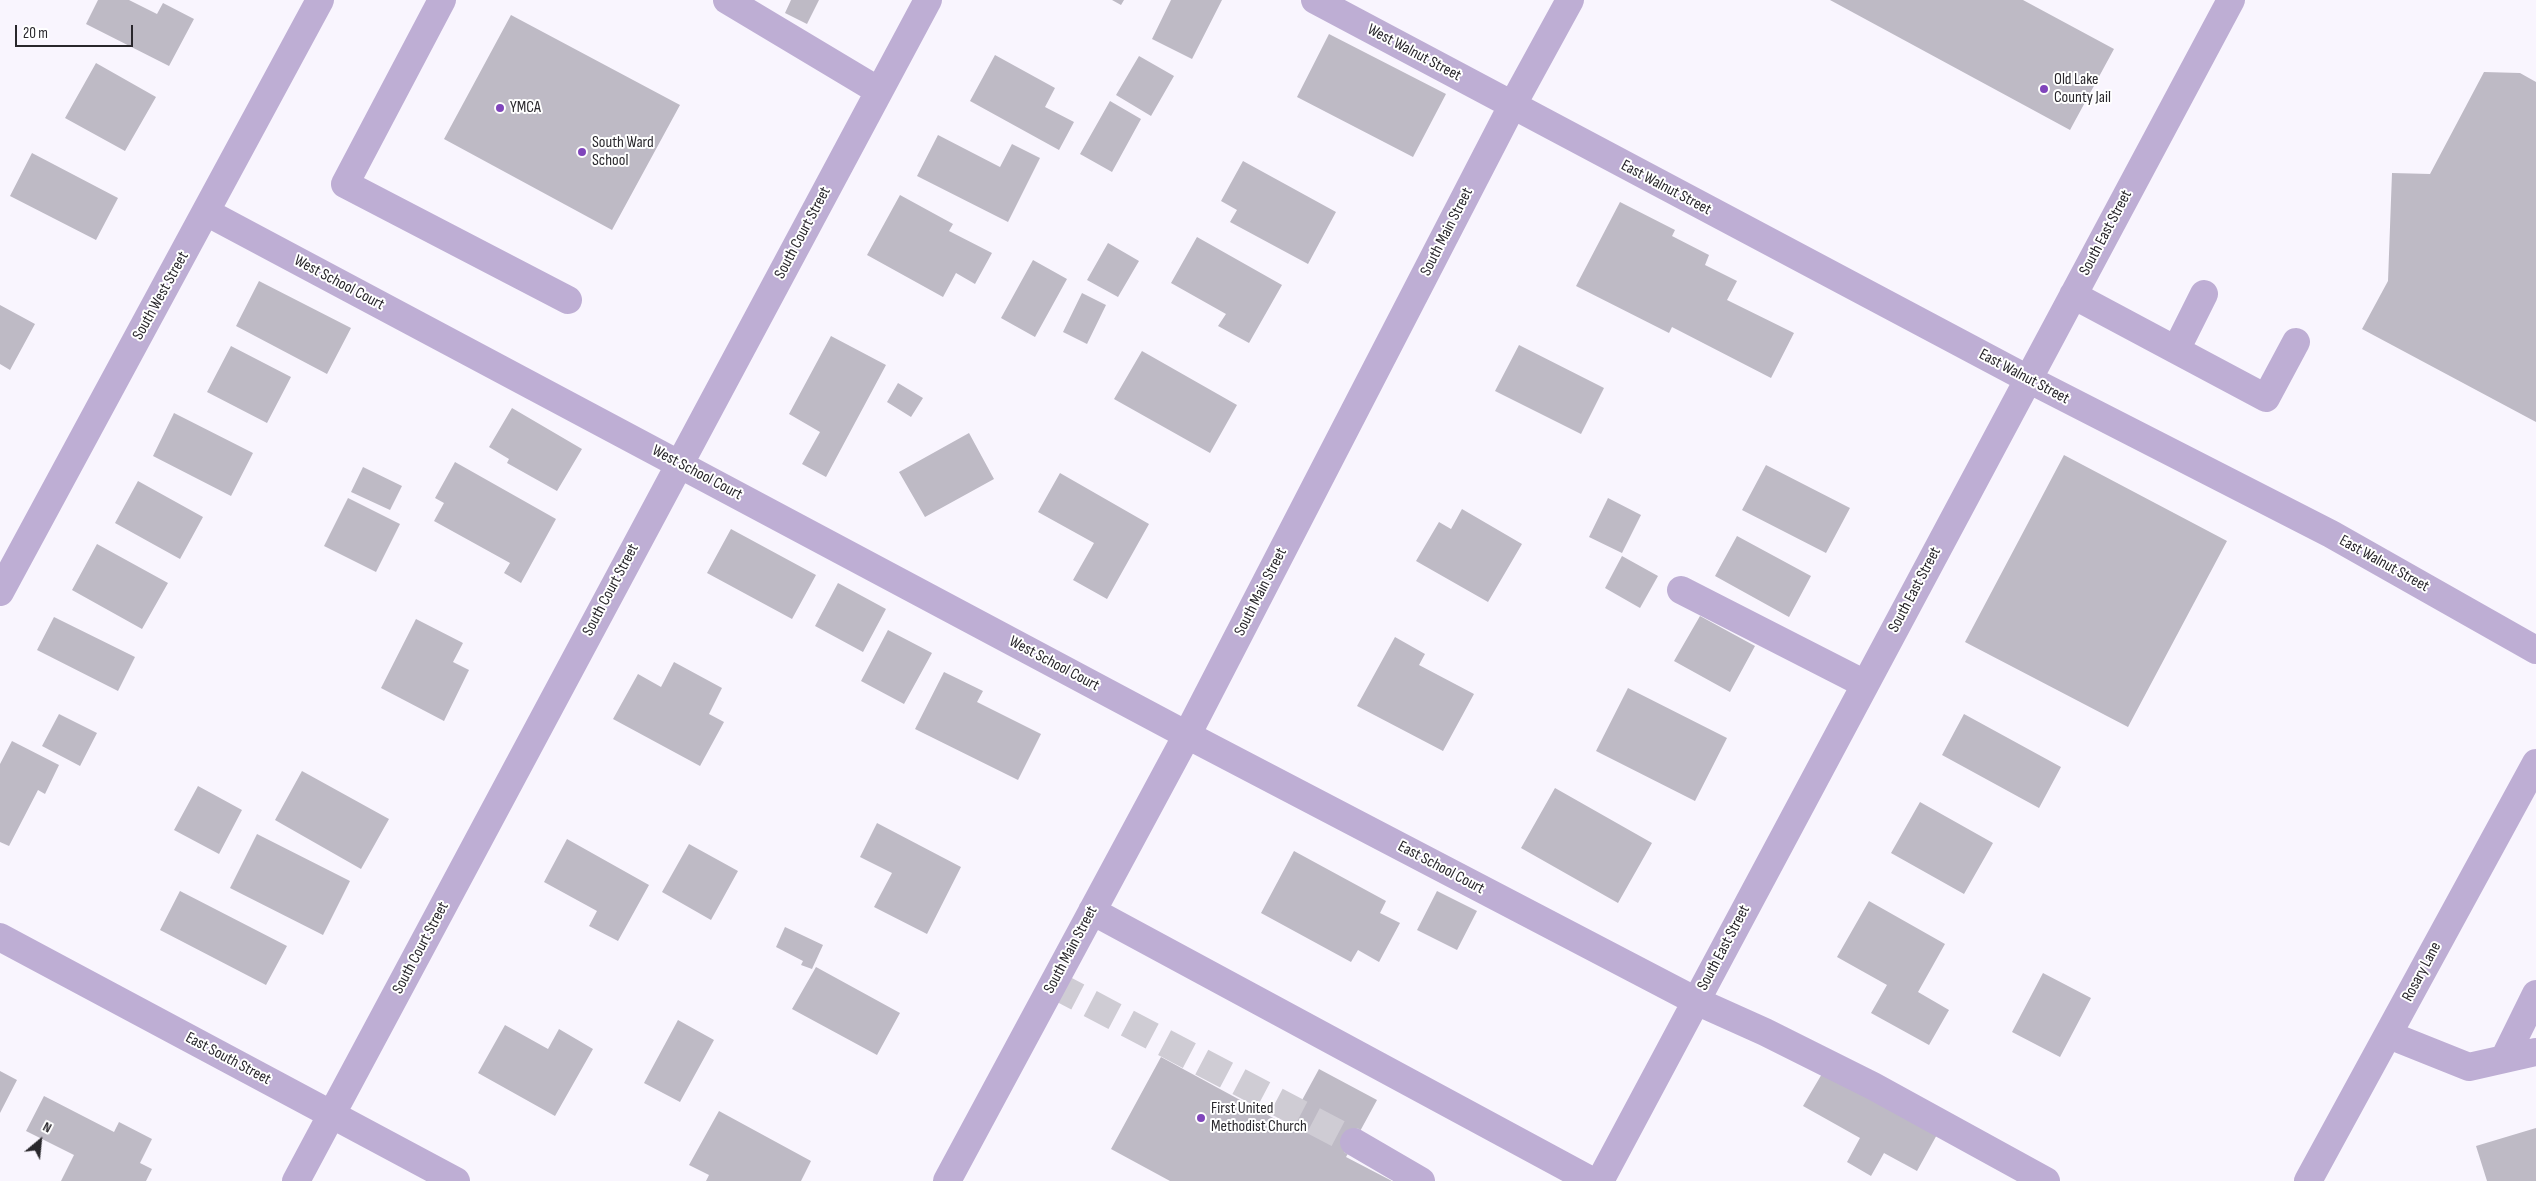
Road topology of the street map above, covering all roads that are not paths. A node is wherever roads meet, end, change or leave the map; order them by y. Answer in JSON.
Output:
{"nodes":[{"id":1,"x":320,"y":0,"type":"edge"},
{"id":2,"x":442,"y":0,"type":"edge"},
{"id":3,"x":727,"y":0,"type":"edge"},
{"id":4,"x":928,"y":0,"type":"edge"},
{"id":5,"x":1315,"y":0,"type":"edge"},
{"id":6,"x":1570,"y":0,"type":"edge"},
{"id":7,"x":2231,"y":0,"type":"edge"},
{"id":8,"x":879,"y":90,"type":"junction"},
{"id":9,"x":1512,"y":106,"type":"junction"},
{"id":10,"x":206,"y":212,"type":"junction"},
{"id":11,"x":2204,"y":294,"type":"dead end"},
{"id":12,"x":2073,"y":295,"type":"junction"},
{"id":13,"x":568,"y":300,"type":"dead end"},
{"id":14,"x":2296,"y":342,"type":"dead end"},
{"id":15,"x":2176,"y":350,"type":"junction"},
{"id":16,"x":2028,"y":379,"type":"junction"},
{"id":17,"x":679,"y":463,"type":"junction"},
{"id":18,"x":1681,"y":590,"type":"dead end"},
{"id":19,"x":0,"y":592,"type":"edge"},
{"id":20,"x":2536,"y":650,"type":"edge"},
{"id":21,"x":1865,"y":684,"type":"junction"},
{"id":22,"x":1187,"y":735,"type":"junction"},
{"id":23,"x":2536,"y":763,"type":"edge"},
{"id":24,"x":1092,"y":911,"type":"junction"},
{"id":25,"x":0,"y":937,"type":"edge"},
{"id":26,"x":2536,"y":994,"type":"edge"},
{"id":27,"x":1696,"y":1001,"type":"junction"},
{"id":28,"x":2388,"y":1034,"type":"junction"},
{"id":29,"x":2536,"y":1052,"type":"edge"},
{"id":30,"x":2504,"y":1059,"type":"junction"},
{"id":31,"x":332,"y":1115,"type":"junction"},
{"id":32,"x":1354,"y":1142,"type":"tunnel mouth"},
{"id":33,"x":296,"y":1181,"type":"edge"},
{"id":34,"x":456,"y":1181,"type":"edge"},
{"id":35,"x":947,"y":1181,"type":"edge"},
{"id":36,"x":1421,"y":1181,"type":"edge"},
{"id":37,"x":1592,"y":1181,"type":"edge"},
{"id":38,"x":1600,"y":1181,"type":"edge"},
{"id":39,"x":2046,"y":1181,"type":"edge"},
{"id":40,"x":2308,"y":1181,"type":"edge"}],
"edges":[{"from":1,"to":10,"type":"street","name":"South West Street"},
{"from":2,"to":13,"type":"street"},
{"from":3,"to":8,"type":"street"},
{"from":4,"to":8,"type":"street","name":"South Court Street"},
{"from":5,"to":9,"type":"street","name":"West Walnut Street"},
{"from":6,"to":9,"type":"street","name":"South Main Street"},
{"from":7,"to":12,"type":"street","name":"South East Street"},
{"from":8,"to":17,"type":"street","name":"South Court Street"},
{"from":9,"to":16,"type":"street","name":"East Walnut Street"},
{"from":9,"to":22,"type":"street","name":"South Main Street"},
{"from":10,"to":17,"type":"street","name":"West School Court"},
{"from":10,"to":19,"type":"street","name":"South West Street"},
{"from":11,"to":15,"type":"street"},
{"from":12,"to":15,"type":"street"},
{"from":12,"to":16,"type":"street","name":"South East Street"},
{"from":14,"to":15,"type":"street"},
{"from":16,"to":20,"type":"street","name":"East Walnut Street"},
{"from":16,"to":21,"type":"street","name":"South East Street"},
{"from":17,"to":22,"type":"street","name":"West School Court"},
{"from":17,"to":31,"type":"street","name":"South Court Street"},
{"from":18,"to":21,"type":"street"},
{"from":21,"to":27,"type":"street","name":"South East Street"},
{"from":22,"to":24,"type":"street","name":"South Main Street"},
{"from":22,"to":27,"type":"street","name":"East School Court"},
{"from":23,"to":28,"type":"street","name":"Rosary Lane"},
{"from":24,"to":35,"type":"street","name":"South Main Street"},
{"from":24,"to":37,"type":"street"},
{"from":25,"to":31,"type":"street","name":"East South Street"},
{"from":26,"to":30,"type":"street"},
{"from":27,"to":38,"type":"street","name":"South East Street"},
{"from":27,"to":39,"type":"street","name":"East School Court"},
{"from":28,"to":30,"type":"street"},
{"from":28,"to":40,"type":"street","name":"Rosary Lane"},
{"from":29,"to":30,"type":"street"},
{"from":31,"to":33,"type":"street","name":"South Court Street"},
{"from":31,"to":34,"type":"street","name":"East South Street"},
{"from":32,"to":36,"type":"street"}]}
